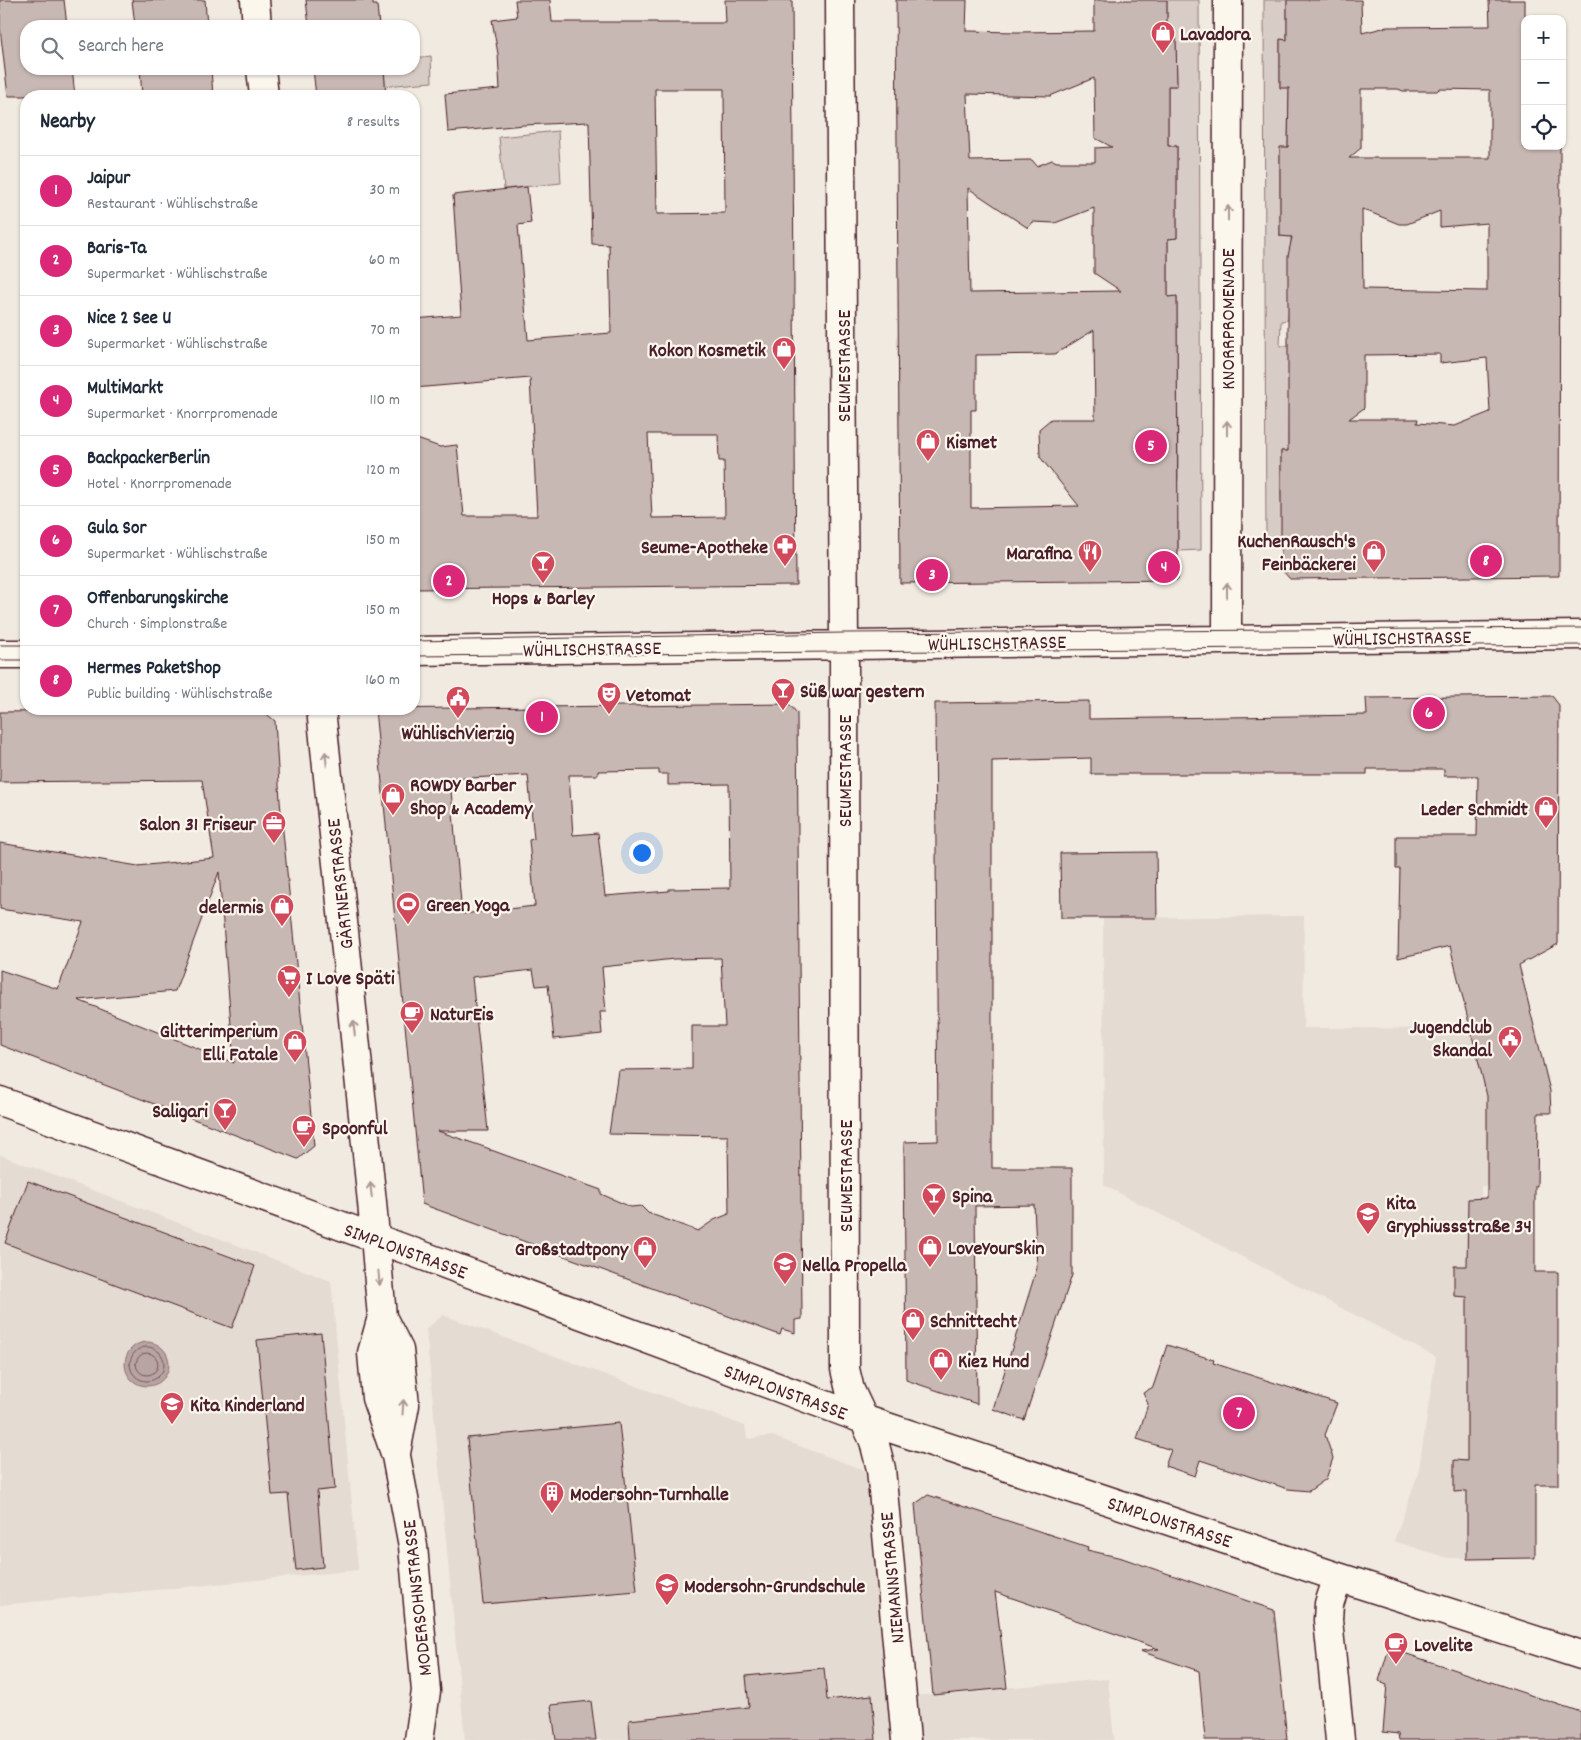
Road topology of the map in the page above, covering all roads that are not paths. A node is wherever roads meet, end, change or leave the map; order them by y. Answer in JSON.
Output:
{"nodes":[{"id":1,"x":255,"y":0,"type":"edge"},
{"id":2,"x":840,"y":0,"type":"edge"},
{"id":3,"x":1228,"y":0,"type":"edge"},
{"id":4,"x":257,"y":20,"type":"edge"},
{"id":5,"x":262,"y":75,"type":"edge"},
{"id":6,"x":263,"y":90,"type":"edge"},
{"id":7,"x":1581,"y":635,"type":"edge"},
{"id":8,"x":1227,"y":639,"type":"junction"},
{"id":9,"x":844,"y":644,"type":"junction"},
{"id":10,"x":420,"y":651,"type":"edge"},
{"id":11,"x":0,"y":654,"type":"edge"},
{"id":12,"x":20,"y":654,"type":"edge"},
{"id":13,"x":322,"y":715,"type":"edge"},
{"id":14,"x":0,"y":1101,"type":"edge"},
{"id":15,"x":376,"y":1238,"type":"junction"},
{"id":16,"x":863,"y":1419,"type":"junction"},
{"id":17,"x":1338,"y":1577,"type":"junction"},
{"id":18,"x":1581,"y":1655,"type":"edge"},
{"id":19,"x":419,"y":1740,"type":"edge"},
{"id":20,"x":906,"y":1740,"type":"edge"},
{"id":21,"x":1340,"y":1740,"type":"edge"}],
"edges":[{"from":1,"to":4,"type":"street"},
{"from":2,"to":9,"type":"street","name":"SEUMESTRASSE"},
{"from":8,"to":3,"type":"street","name":"KNORRPROMENADE","one_way":true},
{"from":5,"to":6,"type":"street"},
{"from":7,"to":8,"type":"street","name":"WÜHLISCHSTRASSE"},
{"from":8,"to":9,"type":"street","name":"WÜHLISCHSTRASSE"},
{"from":9,"to":10,"type":"street","name":"WÜHLISCHSTRASSE"},
{"from":9,"to":16,"type":"street","name":"SEUMESTRASSE"},
{"from":11,"to":12,"type":"street"},
{"from":15,"to":13,"type":"street","name":"GÄRTNERSTRASSE","one_way":true},
{"from":14,"to":15,"type":"street","name":"SIMPLONSTRASSE"},
{"from":15,"to":16,"type":"street","name":"SIMPLONSTRASSE"},
{"from":15,"to":19,"type":"street","name":"MODERSOHNSTRASSE","one_way":true},
{"from":16,"to":17,"type":"street","name":"SIMPLONSTRASSE"},
{"from":16,"to":20,"type":"street","name":"NIEMANNSTRASSE"},
{"from":17,"to":18,"type":"street","name":"SIMPLONSTRASSE"},
{"from":17,"to":21,"type":"street"}]}
